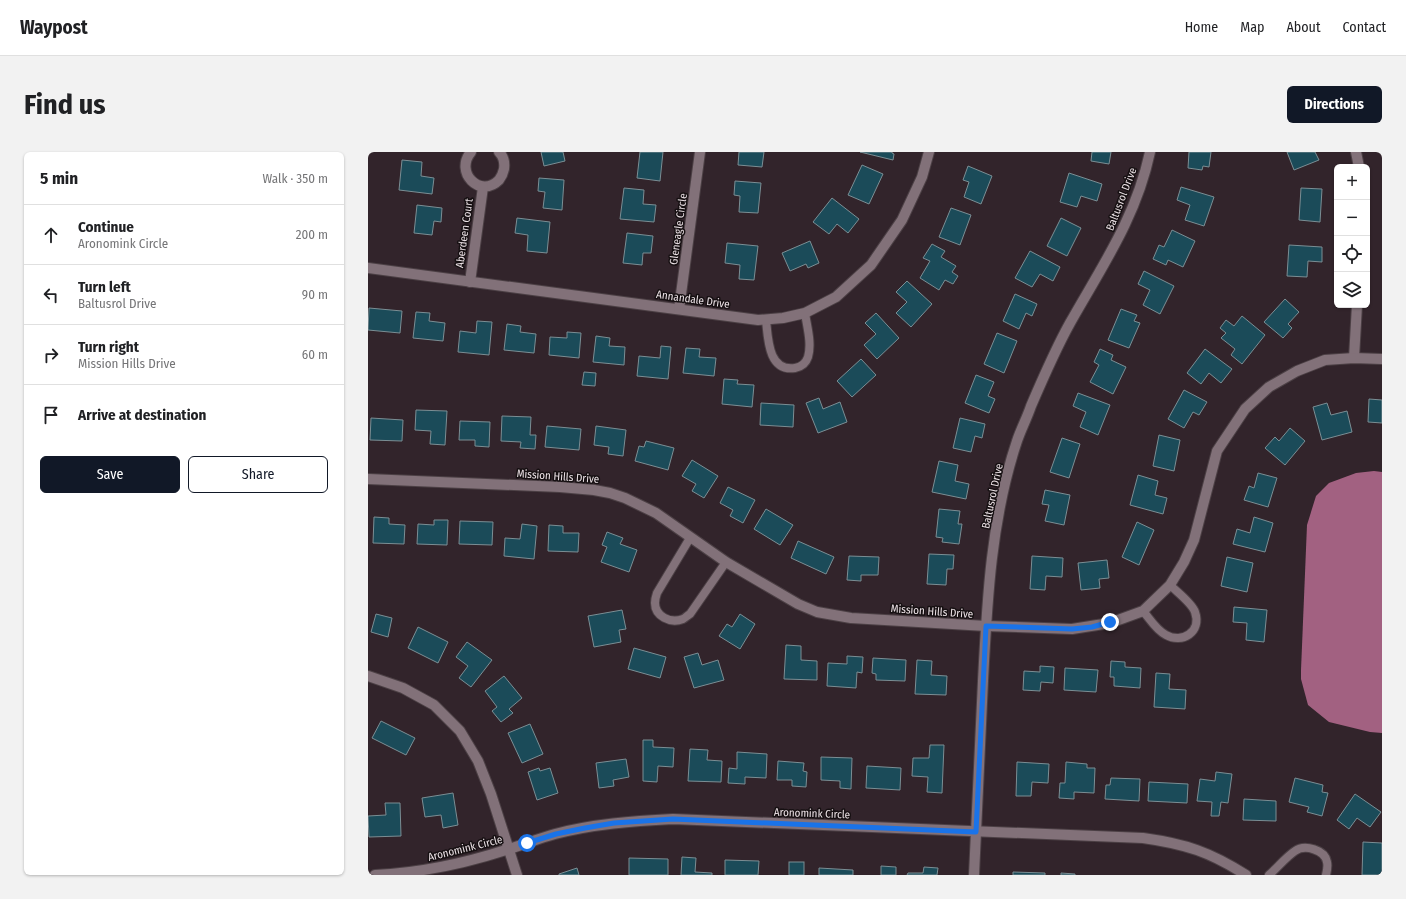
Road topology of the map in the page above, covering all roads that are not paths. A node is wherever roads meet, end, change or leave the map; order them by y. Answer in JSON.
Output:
{"nodes":[{"id":1,"x":471,"y":152,"type":"edge"},
{"id":2,"x":499,"y":152,"type":"edge"},
{"id":3,"x":700,"y":152,"type":"edge"},
{"id":4,"x":929,"y":152,"type":"edge"},
{"id":5,"x":1150,"y":152,"type":"edge"},
{"id":6,"x":1356,"y":152,"type":"edge"},
{"id":7,"x":1358,"y":164,"type":"edge"},
{"id":8,"x":483,"y":187,"type":"junction"},
{"id":9,"x":368,"y":268,"type":"edge"},
{"id":10,"x":470,"y":282,"type":"junction"},
{"id":11,"x":1357,"y":308,"type":"edge"},
{"id":12,"x":679,"y":309,"type":"junction"},
{"id":13,"x":805,"y":313,"type":"junction"},
{"id":14,"x":766,"y":320,"type":"junction"},
{"id":15,"x":1354,"y":358,"type":"junction"},
{"id":16,"x":1382,"y":359,"type":"edge"},
{"id":17,"x":368,"y":479,"type":"edge"},
{"id":18,"x":690,"y":538,"type":"junction"},
{"id":19,"x":726,"y":562,"type":"junction"},
{"id":20,"x":1170,"y":585,"type":"junction"},
{"id":21,"x":1143,"y":610,"type":"junction"},
{"id":22,"x":986,"y":626,"type":"junction"},
{"id":23,"x":368,"y":676,"type":"edge"},
{"id":24,"x":976,"y":832,"type":"junction"},
{"id":25,"x":509,"y":849,"type":"junction"},
{"id":26,"x":375,"y":875,"type":"edge"},
{"id":27,"x":517,"y":875,"type":"edge"},
{"id":28,"x":974,"y":875,"type":"edge"},
{"id":29,"x":1246,"y":875,"type":"edge"},
{"id":30,"x":1270,"y":875,"type":"edge"},
{"id":31,"x":1326,"y":875,"type":"edge"}],
"edges":[{"from":1,"to":8,"type":"street","name":"Aberdeen Court"},
{"from":2,"to":8,"type":"street","name":"Aberdeen Court"},
{"from":3,"to":12,"type":"street","name":"Gleneagle Circle"},
{"from":4,"to":13,"type":"street","name":"Annandale Drive"},
{"from":5,"to":22,"type":"street","name":"Baltusrol Drive"},
{"from":6,"to":7,"type":"street"},
{"from":8,"to":10,"type":"street","name":"Aberdeen Court"},
{"from":9,"to":10,"type":"street","name":"Annandale Drive"},
{"from":10,"to":12,"type":"street","name":"Annandale Drive"},
{"from":11,"to":15,"type":"street"},
{"from":12,"to":14,"type":"street","name":"Annandale Drive"},
{"from":13,"to":14,"type":"street","name":"Annandale Drive"},
{"from":13,"to":14,"type":"lane"},
{"from":15,"to":16,"type":"street","name":"Mission Hills Drive"},
{"from":15,"to":20,"type":"street","name":"Mission Hills Drive"},
{"from":17,"to":18,"type":"street","name":"Mission Hills Drive"},
{"from":18,"to":19,"type":"street","name":"Mission Hills Drive"},
{"from":18,"to":19,"type":"lane"},
{"from":19,"to":22,"type":"street","name":"Mission Hills Drive"},
{"from":20,"to":21,"type":"street","name":"Mission Hills Drive"},
{"from":20,"to":21,"type":"lane"},
{"from":21,"to":22,"type":"street","name":"Mission Hills Drive"},
{"from":22,"to":24,"type":"street","name":"Baltusrol Drive"},
{"from":23,"to":25,"type":"street"},
{"from":24,"to":25,"type":"street","name":"Aronomink Circle"},
{"from":24,"to":28,"type":"street","name":"Baltusrol Drive"},
{"from":24,"to":29,"type":"street","name":"Aronomink Circle"},
{"from":25,"to":26,"type":"street","name":"Aronomink Circle"},
{"from":25,"to":27,"type":"street"},
{"from":30,"to":31,"type":"lane"}]}
